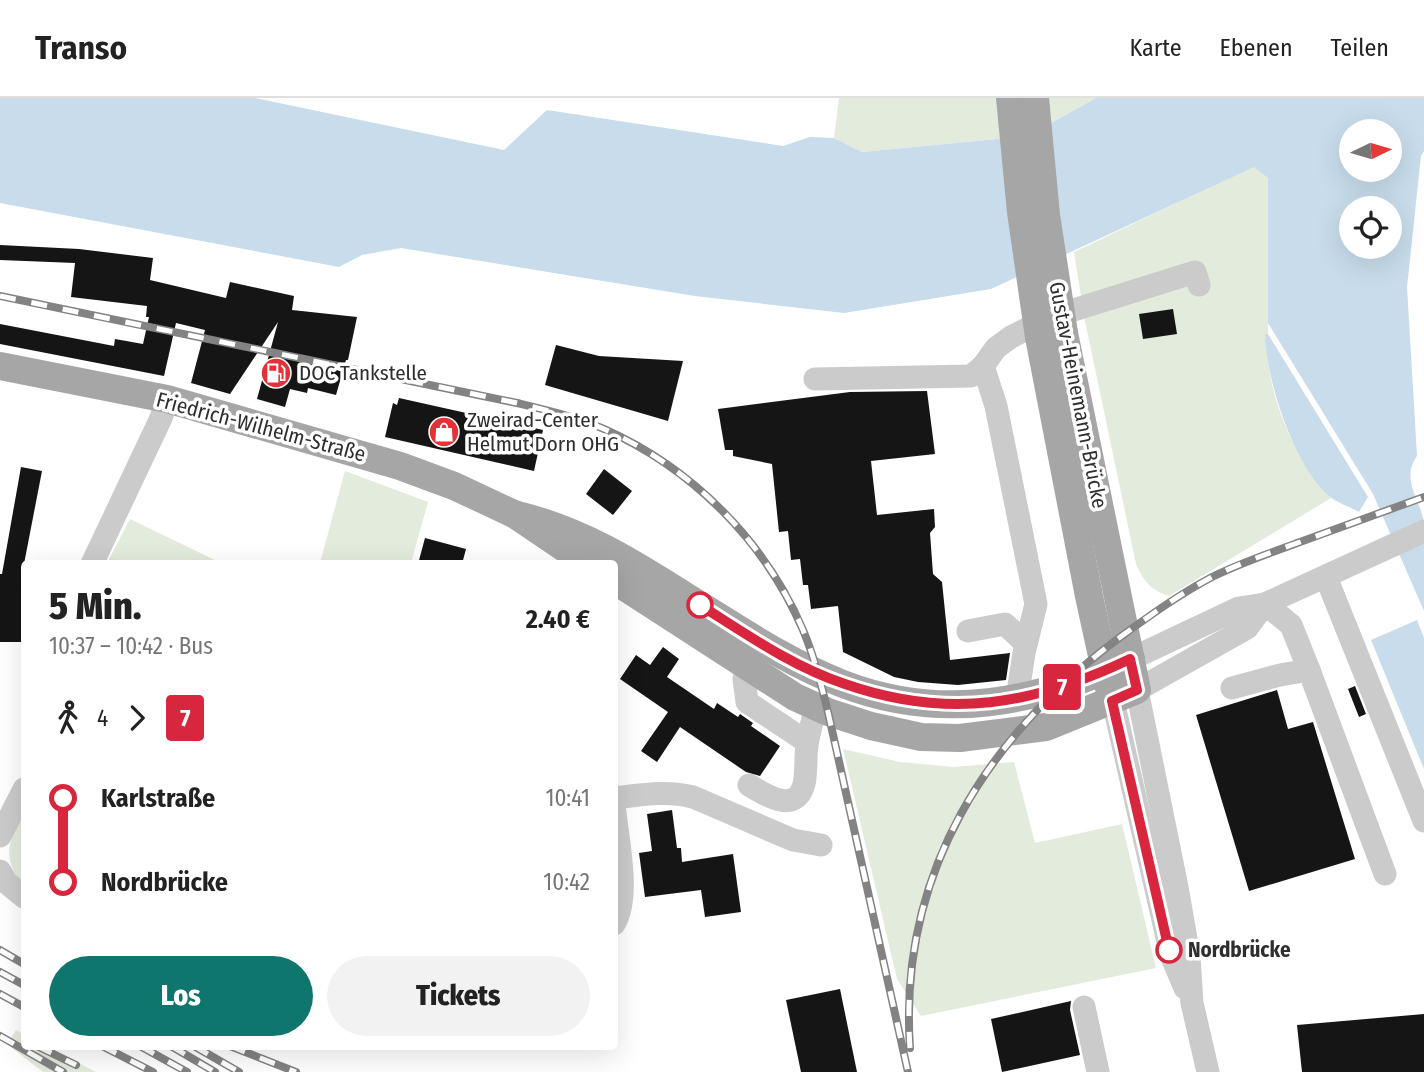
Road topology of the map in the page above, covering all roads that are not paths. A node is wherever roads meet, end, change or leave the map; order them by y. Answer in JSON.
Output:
{"nodes":[{"id":1,"x":1010,"y":98,"type":"edge"},
{"id":2,"x":1035,"y":98,"type":"edge"},
{"id":3,"x":1199,"y":285,"type":"dead end"},
{"id":4,"x":1051,"y":335,"type":"junction"},
{"id":5,"x":0,"y":366,"type":"edge"},
{"id":6,"x":983,"y":366,"type":"junction"},
{"id":7,"x":814,"y":379,"type":"dead end"},
{"id":8,"x":167,"y":399,"type":"junction"},
{"id":9,"x":514,"y":514,"type":"junction"},
{"id":10,"x":1424,"y":531,"type":"edge"},
{"id":11,"x":94,"y":560,"type":"edge"},
{"id":12,"x":582,"y":560,"type":"edge"},
{"id":13,"x":606,"y":560,"type":"edge"},
{"id":14,"x":618,"y":572,"type":"edge"},
{"id":15,"x":1326,"y":578,"type":"junction"},
{"id":16,"x":1265,"y":604,"type":"junction"},
{"id":17,"x":968,"y":631,"type":"dead end"},
{"id":18,"x":1026,"y":644,"type":"junction"},
{"id":19,"x":756,"y":656,"type":"junction"},
{"id":20,"x":1118,"y":665,"type":"junction"},
{"id":21,"x":1309,"y":670,"type":"junction"},
{"id":22,"x":1232,"y":688,"type":"dead end"},
{"id":23,"x":1125,"y":696,"type":"junction"},
{"id":24,"x":1017,"y":699,"type":"junction"},
{"id":25,"x":817,"y":707,"type":"junction"},
{"id":26,"x":807,"y":742,"type":"junction"},
{"id":27,"x":749,"y":785,"type":"dead end"},
{"id":28,"x":21,"y":795,"type":"edge"},
{"id":29,"x":618,"y":798,"type":"edge"},
{"id":30,"x":1424,"y":821,"type":"edge"},
{"id":31,"x":0,"y":836,"type":"edge"},
{"id":32,"x":821,"y":845,"type":"dead end"},
{"id":33,"x":618,"y":846,"type":"edge"},
{"id":34,"x":0,"y":871,"type":"edge"},
{"id":35,"x":1385,"y":874,"type":"dead end"},
{"id":36,"x":21,"y":895,"type":"edge"},
{"id":37,"x":618,"y":918,"type":"edge"},
{"id":38,"x":1084,"y":1007,"type":"dead end"},
{"id":39,"x":1098,"y":1072,"type":"edge"},
{"id":40,"x":1208,"y":1072,"type":"edge"}],
"edges":[{"from":1,"to":4,"type":"main road","name":"Gustav-Heinemann-Brücke","bridge":true},
{"from":2,"to":4,"type":"main road","name":"Gustav-Heinemann-Brücke","bridge":true},
{"from":3,"to":6,"type":"street"},
{"from":4,"to":20,"type":"main road","name":"Gustav-Heinemann-Brücke"},
{"from":5,"to":8,"type":"main road","name":"Friedrich-Wilhelm-Straße"},
{"from":6,"to":7,"type":"street"},
{"from":6,"to":18,"type":"street"},
{"from":8,"to":9,"type":"main road","name":"Friedrich-Wilhelm-Straße"},
{"from":8,"to":11,"type":"street"},
{"from":9,"to":12,"type":"main road","name":"Friedrich-Wilhelm-Straße"},
{"from":9,"to":13,"type":"main road","name":"Friedrich-Wilhelm-Straße"},
{"from":10,"to":15,"type":"street","name":"Friedrich-Wilhelm-Straße"},
{"from":14,"to":19,"type":"main road","name":"Friedrich-Wilhelm-Straße"},
{"from":15,"to":16,"type":"street","name":"Friedrich-Wilhelm-Straße"},
{"from":15,"to":30,"type":"street"},
{"from":16,"to":20,"type":"street","name":"Friedrich-Wilhelm-Straße"},
{"from":16,"to":21,"type":"street"},
{"from":16,"to":23,"type":"street","name":"Friedrich-Wilhelm-Straße"},
{"from":17,"to":18,"type":"street"},
{"from":18,"to":24,"type":"street"},
{"from":19,"to":24,"type":"main road","name":"Friedrich-Wilhelm-Straße"},
{"from":19,"to":25,"type":"main road","name":"Friedrich-Wilhelm-Straße"},
{"from":19,"to":26,"type":"street"},
{"from":20,"to":23,"type":"main road","name":"Gustav-Heinemann-Brücke"},
{"from":20,"to":24,"type":"main road","name":"Friedrich-Wilhelm-Straße"},
{"from":21,"to":22,"type":"street"},
{"from":21,"to":35,"type":"street"},
{"from":23,"to":25,"type":"main road","name":"Friedrich-Wilhelm-Straße"},
{"from":23,"to":40,"type":"street"},
{"from":25,"to":26,"type":"street"},
{"from":26,"to":27,"type":"street"},
{"from":28,"to":31,"type":"street"},
{"from":29,"to":32,"type":"street"},
{"from":33,"to":37,"type":"street"},
{"from":34,"to":36,"type":"street"},
{"from":38,"to":39,"type":"street"}]}
